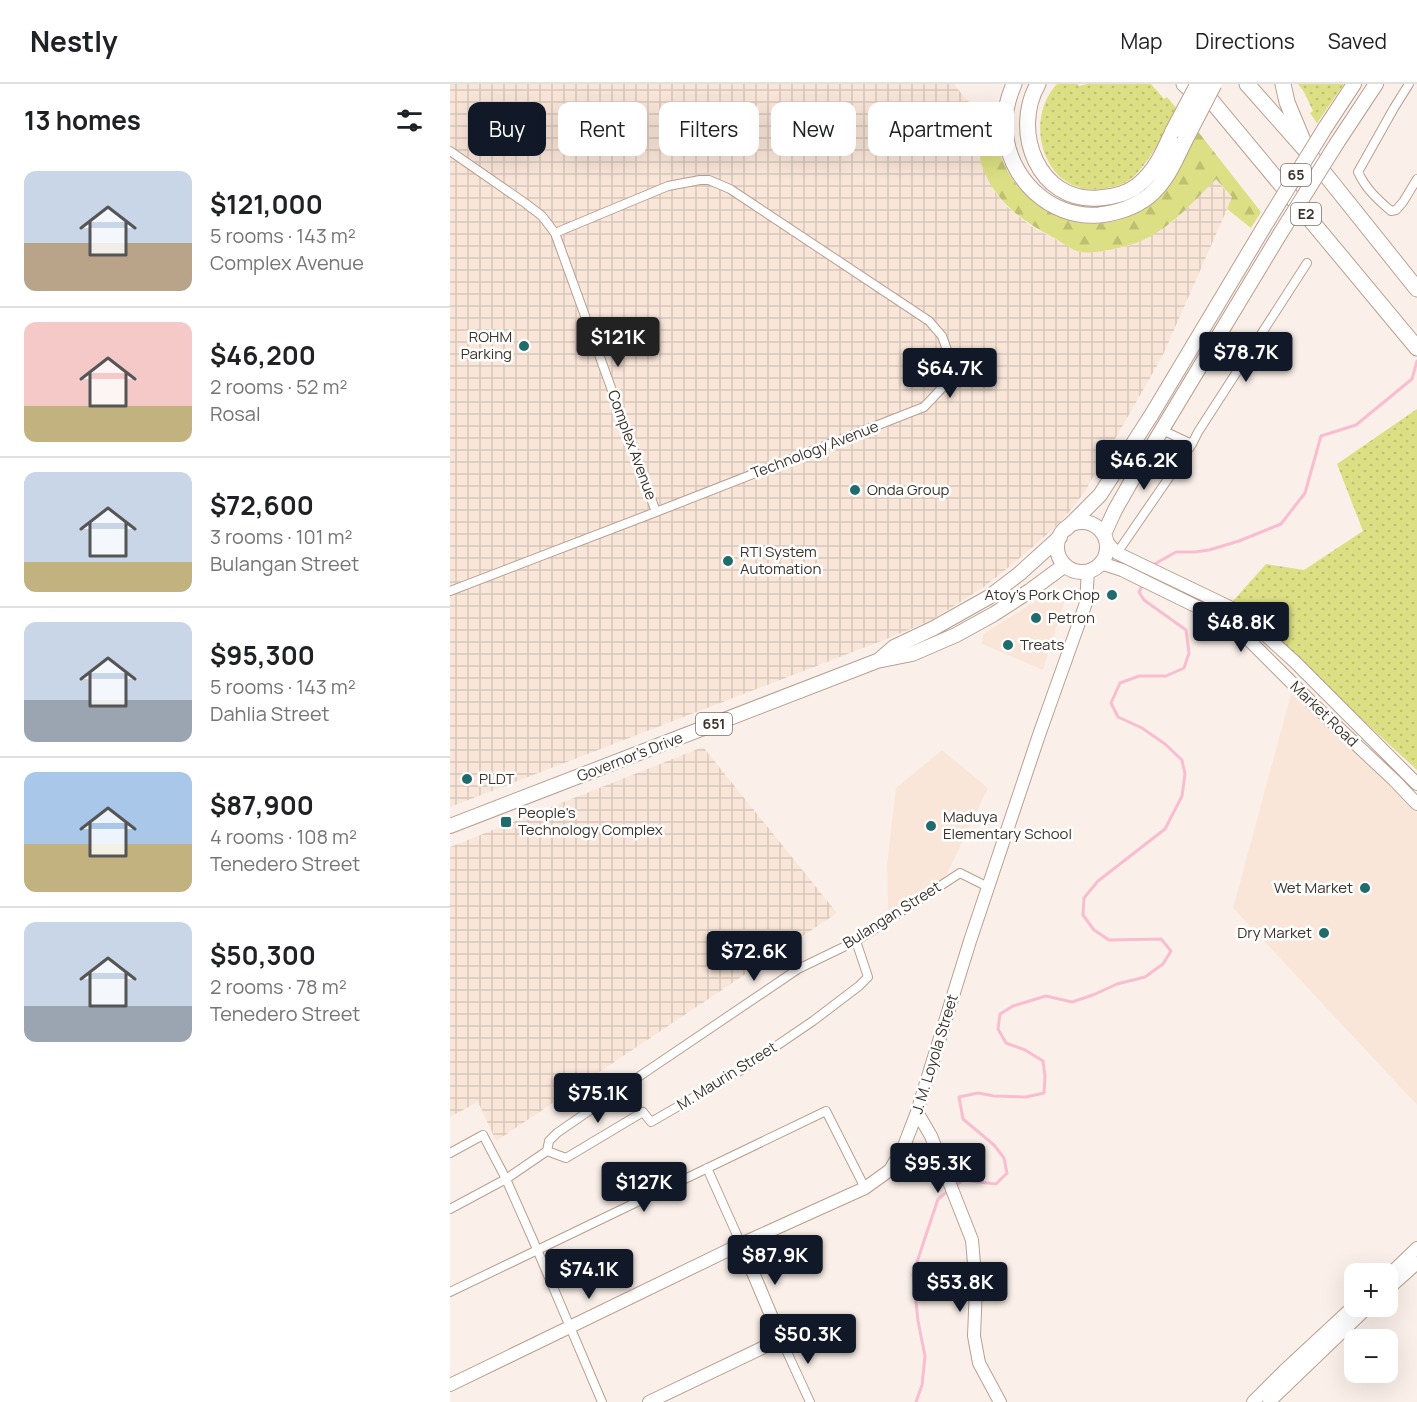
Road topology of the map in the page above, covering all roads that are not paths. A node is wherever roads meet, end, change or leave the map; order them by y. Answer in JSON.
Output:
{"nodes":[{"id":1,"x":1014,"y":84,"type":"edge"},
{"id":2,"x":1038,"y":84,"type":"edge"},
{"id":3,"x":1184,"y":84,"type":"edge"},
{"id":4,"x":1198,"y":84,"type":"edge"},
{"id":5,"x":1214,"y":84,"type":"edge"},
{"id":6,"x":1247,"y":84,"type":"edge"},
{"id":7,"x":1283,"y":84,"type":"edge"},
{"id":8,"x":1354,"y":84,"type":"edge"},
{"id":9,"x":1376,"y":84,"type":"edge"},
{"id":10,"x":1409,"y":84,"type":"edge"},
{"id":11,"x":1228,"y":120,"type":"junction"},
{"id":12,"x":1179,"y":137,"type":"junction"},
{"id":13,"x":450,"y":151,"type":"edge"},
{"id":14,"x":1309,"y":154,"type":"junction"},
{"id":15,"x":1417,"y":179,"type":"edge"},
{"id":16,"x":555,"y":233,"type":"junction"},
{"id":17,"x":1307,"y":263,"type":"dead end"},
{"id":18,"x":1417,"y":289,"type":"edge"},
{"id":19,"x":1417,"y":348,"type":"edge"},
{"id":20,"x":1162,"y":430,"type":"junction"},
{"id":21,"x":1192,"y":444,"type":"junction"},
{"id":22,"x":656,"y":512,"type":"junction"},
{"id":23,"x":1063,"y":533,"type":"junction"},
{"id":24,"x":1105,"y":538,"type":"junction"},
{"id":25,"x":1122,"y":560,"type":"junction"},
{"id":26,"x":1101,"y":563,"type":"junction"},
{"id":27,"x":1065,"y":565,"type":"junction"},
{"id":28,"x":1088,"y":571,"type":"junction"},
{"id":29,"x":450,"y":591,"type":"edge"},
{"id":30,"x":877,"y":661,"type":"junction"},
{"id":31,"x":1417,"y":784,"type":"edge"},
{"id":32,"x":1417,"y":804,"type":"edge"},
{"id":33,"x":450,"y":826,"type":"edge"},
{"id":34,"x":988,"y":887,"type":"junction"},
{"id":35,"x":856,"y":941,"type":"junction"},
{"id":36,"x":917,"y":1112,"type":"junction"},
{"id":37,"x":547,"y":1151,"type":"junction"},
{"id":38,"x":450,"y":1153,"type":"edge"},
{"id":39,"x":707,"y":1168,"type":"junction"},
{"id":40,"x":506,"y":1179,"type":"junction"},
{"id":41,"x":865,"y":1188,"type":"junction"},
{"id":42,"x":450,"y":1209,"type":"edge"},
{"id":43,"x":741,"y":1244,"type":"junction"},
{"id":44,"x":1417,"y":1248,"type":"edge"},
{"id":45,"x":537,"y":1250,"type":"junction"},
{"id":46,"x":1417,"y":1263,"type":"edge"},
{"id":47,"x":1398,"y":1266,"type":"edge"},
{"id":48,"x":1398,"y":1280,"type":"edge"},
{"id":49,"x":450,"y":1292,"type":"edge"},
{"id":50,"x":1344,"y":1315,"type":"edge"},
{"id":51,"x":1357,"y":1317,"type":"edge"},
{"id":52,"x":570,"y":1326,"type":"junction"},
{"id":53,"x":781,"y":1339,"type":"junction"},
{"id":54,"x":450,"y":1385,"type":"edge"},
{"id":55,"x":602,"y":1402,"type":"edge"},
{"id":56,"x":649,"y":1402,"type":"edge"},
{"id":57,"x":810,"y":1402,"type":"edge"},
{"id":58,"x":1000,"y":1402,"type":"edge"},
{"id":59,"x":1253,"y":1402,"type":"edge"},
{"id":60,"x":1269,"y":1402,"type":"edge"}],
"edges":[{"from":1,"to":12,"type":"highway"},
{"from":2,"to":12,"type":"highway"},
{"from":3,"to":11,"type":"highway"},
{"from":4,"to":11,"type":"highway","number":"E2"},
{"from":4,"to":12,"type":"highway","bridge":true},
{"from":5,"to":12,"type":"highway","bridge":true},
{"from":6,"to":14,"type":"highway","number":"E2"},
{"from":7,"to":14,"type":"highway"},
{"from":8,"to":23,"type":"highway","name":"Governor's Drive","number":"65","bridge":true},
{"from":9,"to":20,"type":"highway","number":"65","bridge":true},
{"from":10,"to":15,"type":"street"},
{"from":11,"to":19,"type":"highway","number":"E2"},
{"from":13,"to":16,"type":"street","name":"Complex Avenue"},
{"from":14,"to":18,"type":"highway","number":"E2"},
{"from":16,"to":22,"type":"street","name":"Complex Avenue"},
{"from":16,"to":22,"type":"street","name":"Technology Avenue"},
{"from":17,"to":21,"type":"street"},
{"from":20,"to":21,"type":"street"},
{"from":20,"to":24,"type":"highway","number":"65"},
{"from":21,"to":25,"type":"street"},
{"from":22,"to":29,"type":"street","name":"Technology Avenue"},
{"from":23,"to":24,"type":"highway"},
{"from":23,"to":27,"type":"highway"},
{"from":23,"to":30,"type":"highway","name":"Governor's Drive","number":"651"},
{"from":24,"to":25,"type":"main road","name":"Market Road"},
{"from":24,"to":26,"type":"highway","number":"65"},
{"from":25,"to":26,"type":"main road","name":"Market Road"},
{"from":25,"to":31,"type":"main road","name":"Market Road"},
{"from":25,"to":32,"type":"main road","name":"Market Road"},
{"from":26,"to":28,"type":"highway"},
{"from":27,"to":28,"type":"highway"},
{"from":27,"to":30,"type":"highway","name":"Governor's Drive","number":"651"},
{"from":28,"to":34,"type":"main road","name":"J. M. Loyola Street"},
{"from":30,"to":33,"type":"highway","name":"Governor's Drive","number":"651"},
{"from":34,"to":35,"type":"street","name":"Bulangan Street"},
{"from":34,"to":36,"type":"main road","name":"J. M. Loyola Street"},
{"from":35,"to":37,"type":"street","name":"Bulangan Street"},
{"from":35,"to":37,"type":"street","name":"M. Maurin Street"},
{"from":36,"to":41,"type":"main road","name":"J. M. Loyola Street"},
{"from":36,"to":58,"type":"main road"},
{"from":37,"to":40,"type":"street","name":"Bulangan Street"},
{"from":38,"to":40,"type":"street"},
{"from":39,"to":41,"type":"street"},
{"from":39,"to":43,"type":"street"},
{"from":39,"to":45,"type":"street"},
{"from":40,"to":42,"type":"street","name":"Bulangan Street"},
{"from":40,"to":45,"type":"street"},
{"from":41,"to":43,"type":"main road","name":"J. M. Loyola Street"},
{"from":43,"to":52,"type":"main road","name":"J. M. Loyola Street"},
{"from":43,"to":53,"type":"main road"},
{"from":44,"to":47,"type":"main road"},
{"from":45,"to":49,"type":"street"},
{"from":45,"to":52,"type":"street"},
{"from":46,"to":48,"type":"main road"},
{"from":50,"to":59,"type":"main road"},
{"from":51,"to":60,"type":"main road"},
{"from":52,"to":54,"type":"main road","name":"J. M. Loyola Street"},
{"from":52,"to":55,"type":"street"},
{"from":53,"to":56,"type":"main road"},
{"from":53,"to":57,"type":"street"}]}
